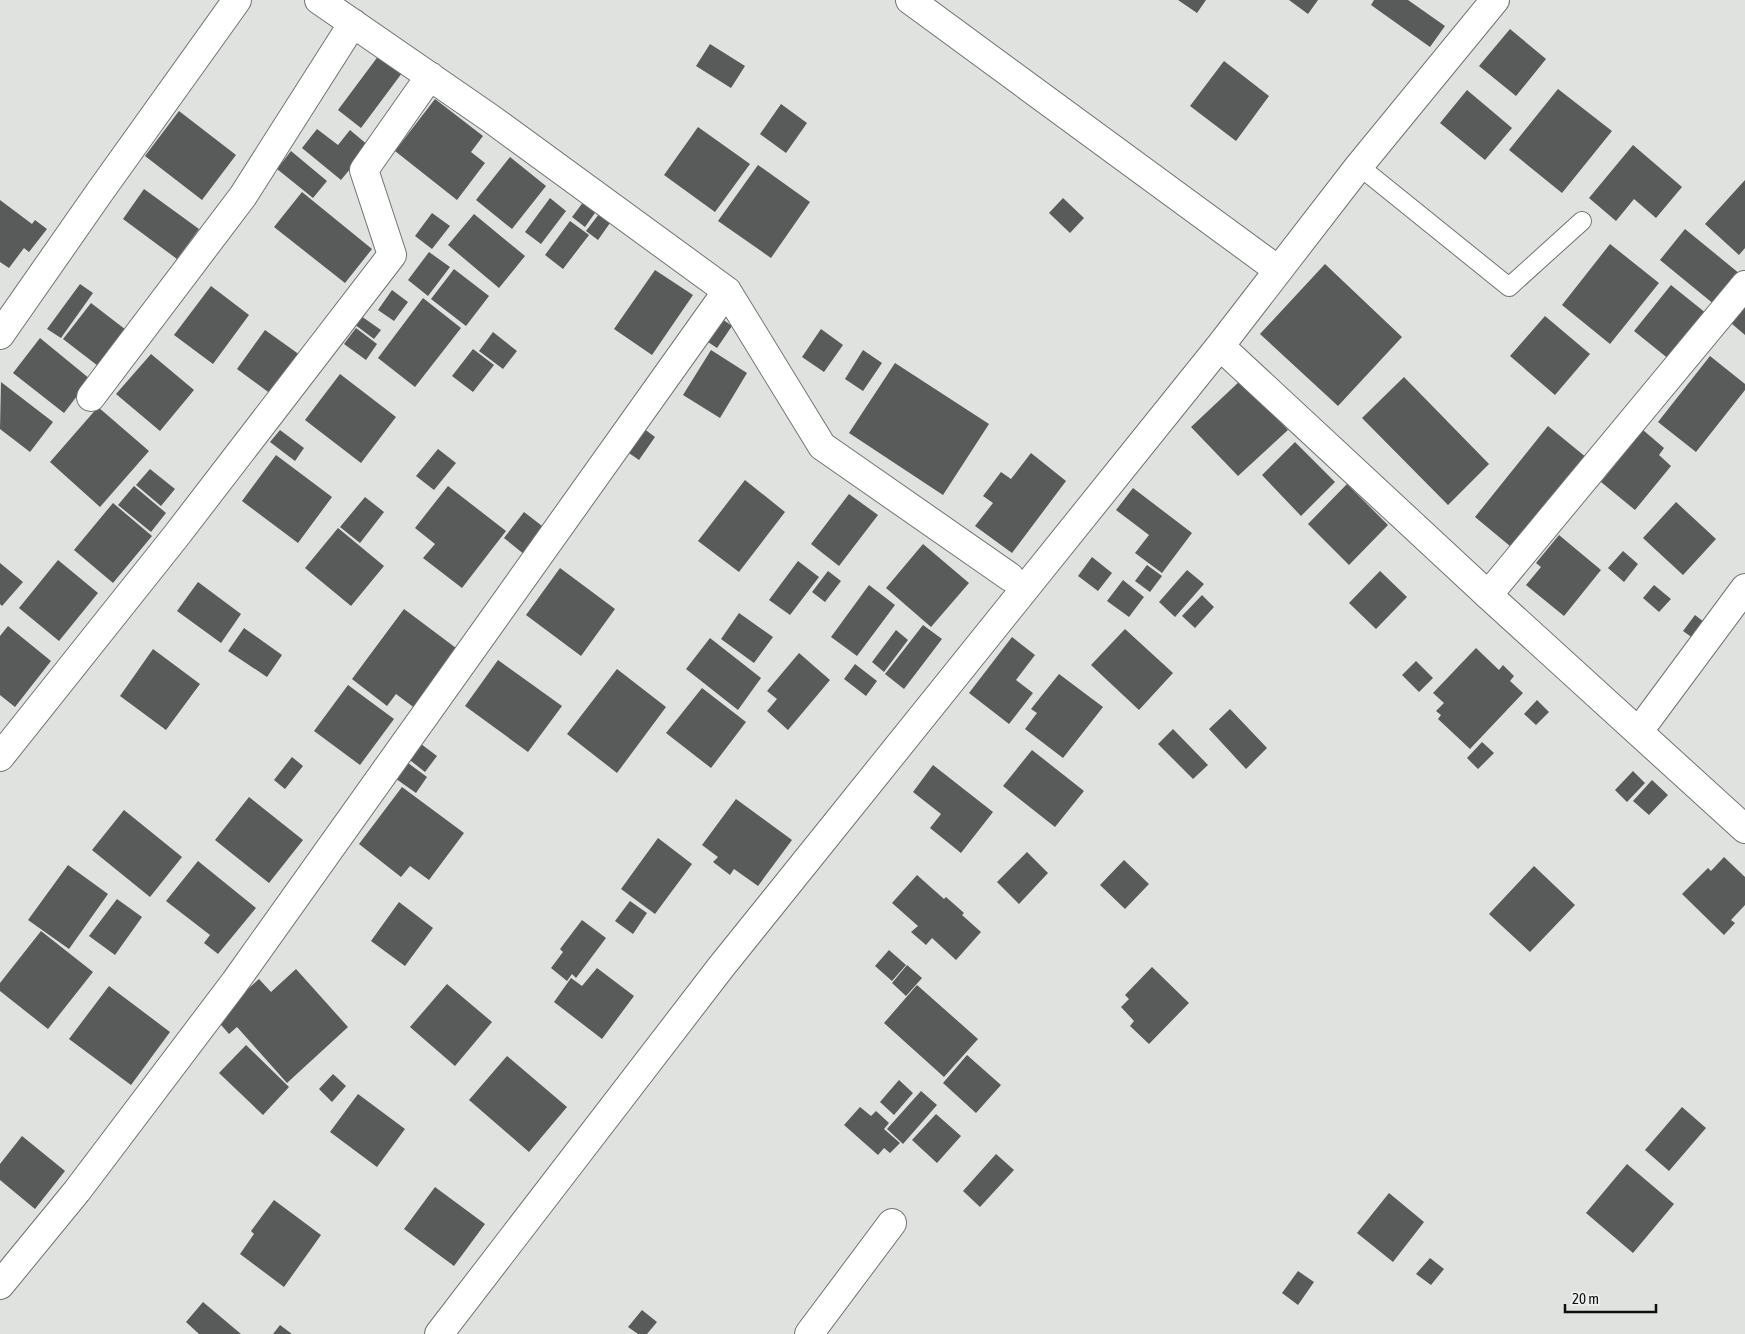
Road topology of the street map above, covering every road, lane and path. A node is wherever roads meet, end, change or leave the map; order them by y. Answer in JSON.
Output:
{"nodes":[{"id":1,"x":237,"y":0,"type":"edge"},
{"id":2,"x":319,"y":0,"type":"edge"},
{"id":3,"x":910,"y":0,"type":"edge"},
{"id":4,"x":1495,"y":0,"type":"edge"},
{"id":5,"x":353,"y":23,"type":"junction"},
{"id":6,"x":430,"y":76,"type":"junction"},
{"id":7,"x":1359,"y":166,"type":"junction"},
{"id":8,"x":1582,"y":220,"type":"dead end"},
{"id":9,"x":1278,"y":270,"type":"junction"},
{"id":10,"x":1745,"y":285,"type":"edge"},
{"id":11,"x":727,"y":291,"type":"junction"},
{"id":12,"x":0,"y":335,"type":"edge"},
{"id":13,"x":1220,"y":346,"type":"junction"},
{"id":14,"x":91,"y":397,"type":"dead end"},
{"id":15,"x":1010,"y":577,"type":"dead end"},
{"id":16,"x":1745,"y":588,"type":"edge"},
{"id":17,"x":1488,"y":595,"type":"junction"},
{"id":18,"x":1639,"y":731,"type":"junction"},
{"id":19,"x":0,"y":756,"type":"edge"},
{"id":20,"x":1745,"y":829,"type":"edge"},
{"id":21,"x":892,"y":1223,"type":"dead end"},
{"id":22,"x":0,"y":1285,"type":"edge"},
{"id":23,"x":439,"y":1334,"type":"edge"},
{"id":24,"x":809,"y":1334,"type":"edge"}],
"edges":[{"from":1,"to":12,"type":"street"},
{"from":2,"to":5,"type":"street"},
{"from":3,"to":9,"type":"street"},
{"from":4,"to":7,"type":"street"},
{"from":5,"to":6,"type":"street"},
{"from":5,"to":14,"type":"street"},
{"from":6,"to":11,"type":"street"},
{"from":6,"to":19,"type":"street"},
{"from":7,"to":8,"type":"lane"},
{"from":7,"to":9,"type":"street"},
{"from":9,"to":13,"type":"street"},
{"from":10,"to":17,"type":"street"},
{"from":11,"to":15,"type":"street"},
{"from":11,"to":22,"type":"street"},
{"from":13,"to":17,"type":"street"},
{"from":13,"to":23,"type":"street"},
{"from":16,"to":18,"type":"street"},
{"from":17,"to":18,"type":"street"},
{"from":18,"to":20,"type":"street"},
{"from":21,"to":24,"type":"street"}]}
